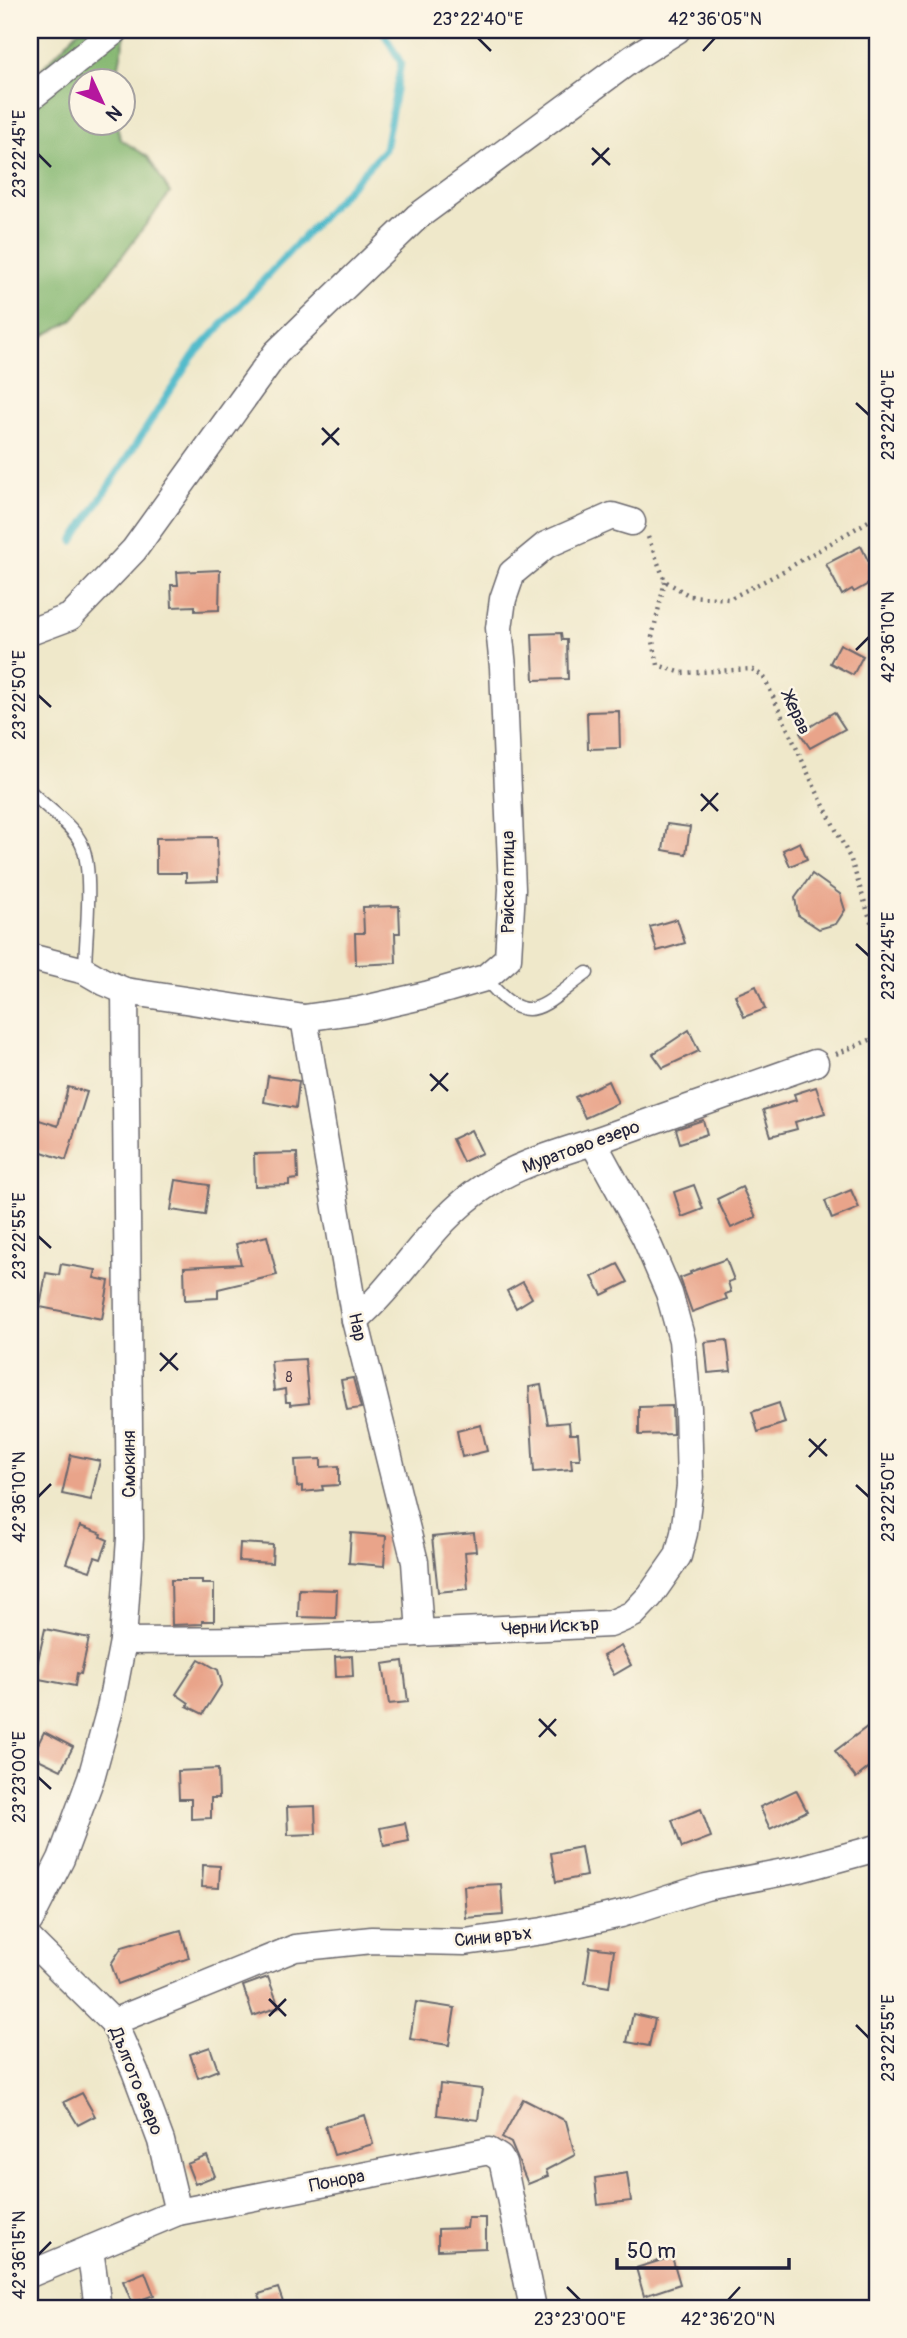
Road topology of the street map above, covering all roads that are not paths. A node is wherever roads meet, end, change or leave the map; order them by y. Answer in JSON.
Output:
{"nodes":[{"id":1,"x":116,"y":30,"type":"edge"},
{"id":2,"x":677,"y":30,"type":"edge"},
{"id":3,"x":30,"y":98,"type":"edge"},
{"id":4,"x":632,"y":522,"type":"road end"},
{"id":5,"x":30,"y":632,"type":"edge"},
{"id":6,"x":30,"y":791,"type":"edge"},
{"id":7,"x":30,"y":957,"type":"edge"},
{"id":8,"x":85,"y":971,"type":"junction"},
{"id":9,"x":587,"y":974,"type":"dead end"},
{"id":10,"x":485,"y":978,"type":"junction"},
{"id":11,"x":125,"y":990,"type":"junction"},
{"id":12,"x":304,"y":1018,"type":"junction"},
{"id":13,"x":816,"y":1063,"type":"road end"},
{"id":14,"x":593,"y":1142,"type":"junction"},
{"id":15,"x":355,"y":1320,"type":"junction"},
{"id":16,"x":420,"y":1633,"type":"junction"},
{"id":17,"x":123,"y":1641,"type":"junction"},
{"id":18,"x":877,"y":1848,"type":"edge"},
{"id":19,"x":30,"y":1920,"type":"edge"},
{"id":20,"x":30,"y":1940,"type":"edge"},
{"id":21,"x":113,"y":2022,"type":"junction"},
{"id":22,"x":178,"y":2212,"type":"junction"},
{"id":23,"x":90,"y":2249,"type":"junction"},
{"id":24,"x":30,"y":2274,"type":"edge"},
{"id":25,"x":98,"y":2308,"type":"edge"},
{"id":26,"x":533,"y":2308,"type":"edge"}],
"edges":[{"from":1,"to":3,"type":"street"},
{"from":2,"to":5,"type":"street"},
{"from":4,"to":10,"type":"street","name":"Райска птица"},
{"from":6,"to":8,"type":"lane"},
{"from":7,"to":8,"type":"street"},
{"from":8,"to":11,"type":"street"},
{"from":9,"to":10,"type":"lane"},
{"from":10,"to":12,"type":"street"},
{"from":11,"to":12,"type":"street"},
{"from":11,"to":17,"type":"street","name":"Смокиня"},
{"from":12,"to":15,"type":"street","name":"Нар"},
{"from":13,"to":14,"type":"street","name":"Муратово езеро"},
{"from":14,"to":15,"type":"street","name":"Муратово езеро"},
{"from":14,"to":16,"type":"street","name":"Черни Искър"},
{"from":15,"to":16,"type":"street","name":"Нар"},
{"from":16,"to":17,"type":"street","name":"Черни Искър"},
{"from":17,"to":19,"type":"street","name":"Смокиня"},
{"from":18,"to":21,"type":"street","name":"Сини връх"},
{"from":20,"to":21,"type":"street","name":"Дългото езеро"},
{"from":21,"to":22,"type":"street","name":"Дългото езеро"},
{"from":22,"to":23,"type":"street","name":"Понора"},
{"from":22,"to":26,"type":"street","name":"Понора"},
{"from":23,"to":24,"type":"street","name":"Понора"},
{"from":23,"to":25,"type":"street"}]}
